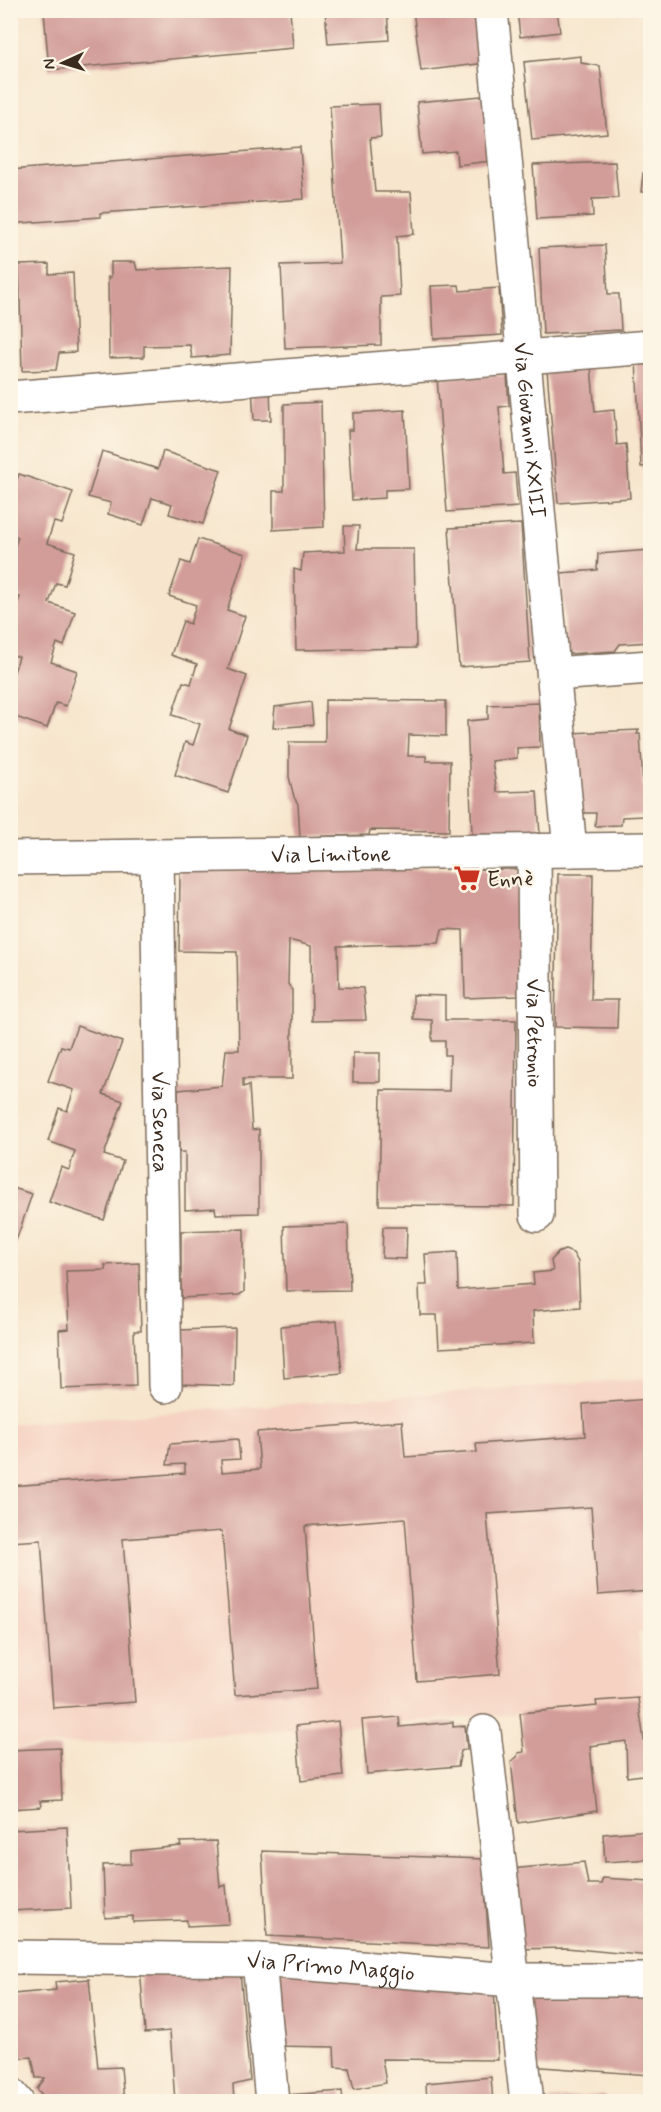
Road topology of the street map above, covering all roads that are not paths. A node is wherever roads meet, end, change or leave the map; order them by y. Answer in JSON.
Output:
{"nodes":[{"id":1,"x":491,"y":10,"type":"edge"},
{"id":2,"x":651,"y":347,"type":"edge"},
{"id":3,"x":524,"y":357,"type":"junction"},
{"id":4,"x":10,"y":398,"type":"edge"},
{"id":5,"x":651,"y":667,"type":"edge"},
{"id":6,"x":554,"y":674,"type":"junction"},
{"id":7,"x":651,"y":849,"type":"edge"},
{"id":8,"x":534,"y":850,"type":"junction"},
{"id":9,"x":570,"y":850,"type":"junction"},
{"id":10,"x":157,"y":856,"type":"junction"},
{"id":11,"x":10,"y":858,"type":"edge"},
{"id":12,"x":537,"y":1215,"type":"dead end"},
{"id":13,"x":165,"y":1386,"type":"dead end"},
{"id":14,"x":484,"y":1732,"type":"dead end"},
{"id":15,"x":10,"y":1957,"type":"edge"},
{"id":16,"x":259,"y":1960,"type":"junction"},
{"id":17,"x":513,"y":1980,"type":"junction"},
{"id":18,"x":651,"y":1980,"type":"edge"},
{"id":19,"x":10,"y":2094,"type":"edge"},
{"id":20,"x":17,"y":2102,"type":"edge"},
{"id":21,"x":272,"y":2102,"type":"edge"},
{"id":22,"x":526,"y":2102,"type":"edge"}],
"edges":[{"from":1,"to":3,"type":"street","name":"Via Giovanni XXIII"},
{"from":2,"to":3,"type":"street"},
{"from":3,"to":4,"type":"street"},
{"from":3,"to":6,"type":"street","name":"Via Giovanni XXIII"},
{"from":5,"to":6,"type":"street"},
{"from":6,"to":9,"type":"street","name":"Via Giovanni XXIII"},
{"from":7,"to":9,"type":"street","name":"Via Limitone"},
{"from":8,"to":9,"type":"street","name":"Via Limitone"},
{"from":8,"to":10,"type":"street","name":"Via Limitone"},
{"from":8,"to":12,"type":"street","name":"Via Petronio"},
{"from":10,"to":11,"type":"street","name":"Via Limitone"},
{"from":10,"to":13,"type":"street","name":"Via Seneca"},
{"from":14,"to":17,"type":"street"},
{"from":15,"to":16,"type":"street","name":"Via Primo Maggio"},
{"from":16,"to":17,"type":"street","name":"Via Primo Maggio"},
{"from":16,"to":21,"type":"street"},
{"from":17,"to":18,"type":"street","name":"Via Primo Maggio"},
{"from":17,"to":22,"type":"street"},
{"from":19,"to":20,"type":"street"}]}
